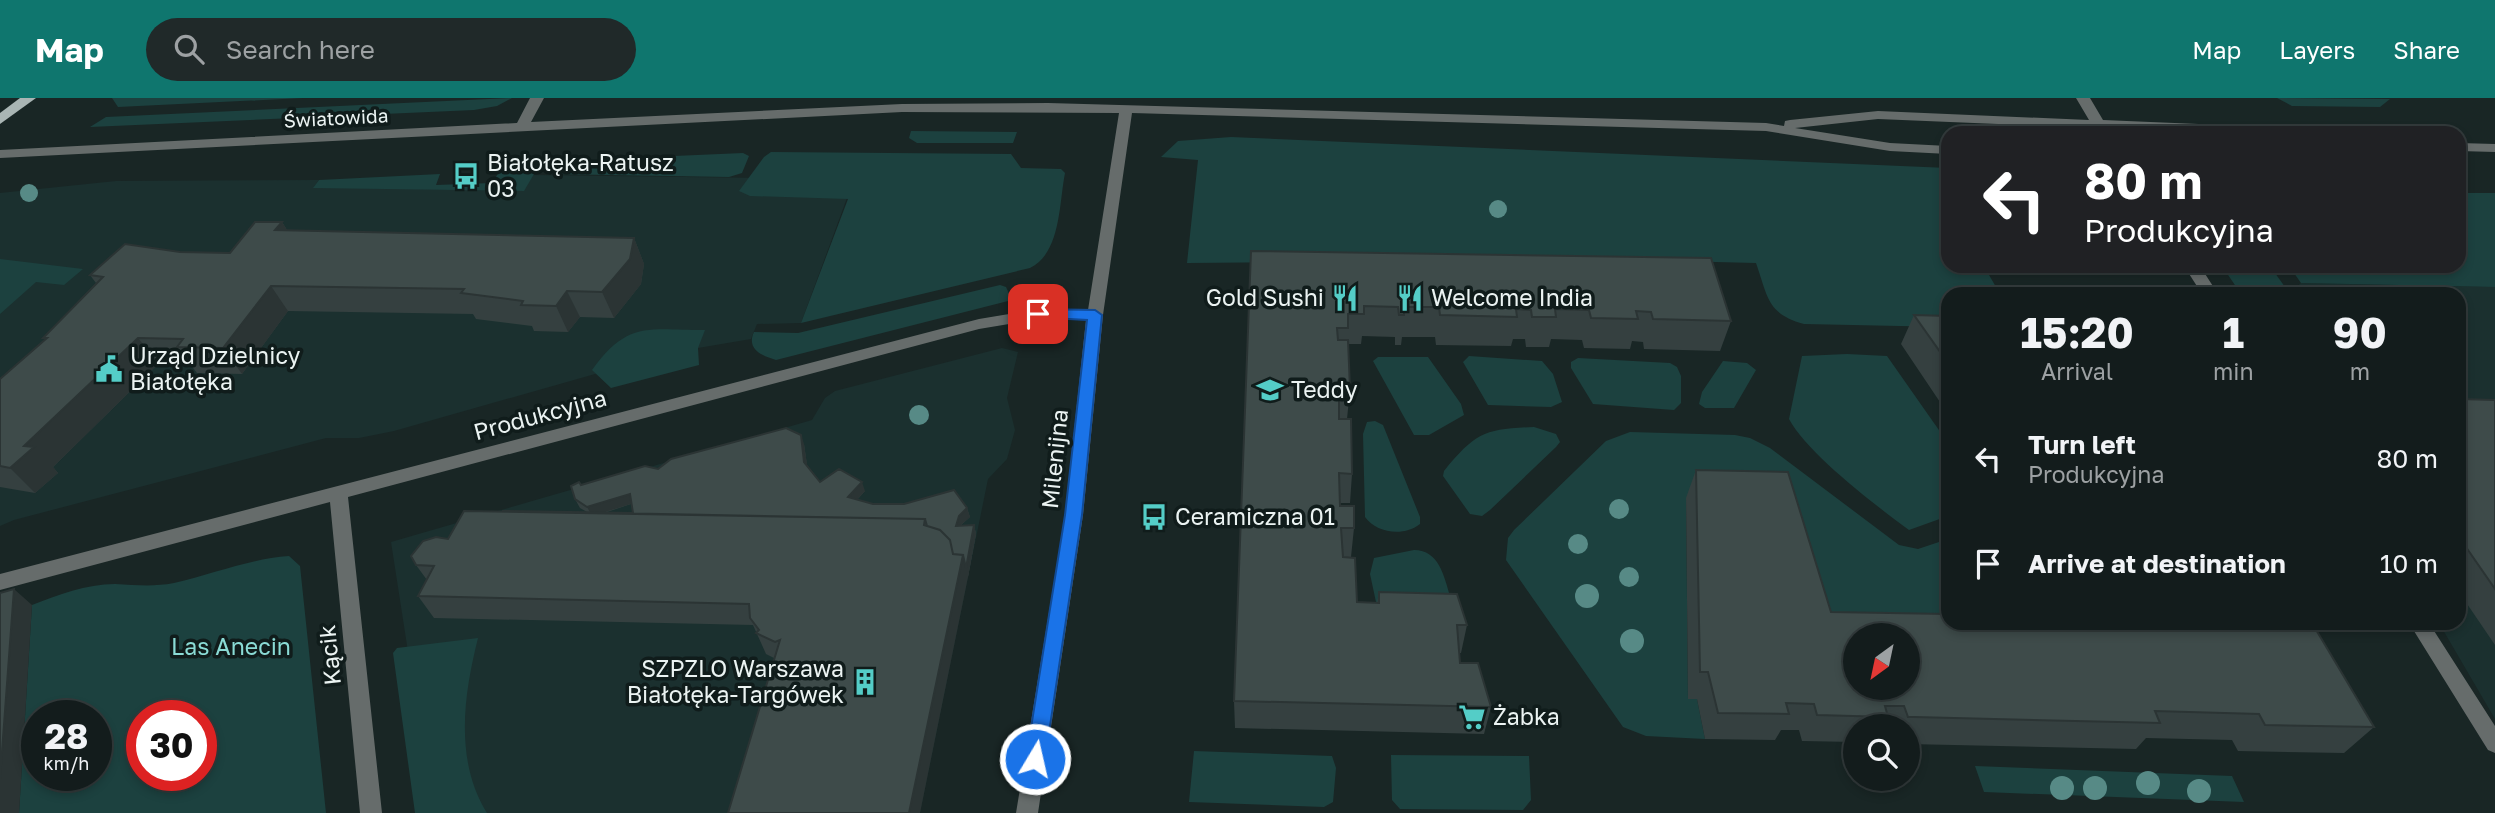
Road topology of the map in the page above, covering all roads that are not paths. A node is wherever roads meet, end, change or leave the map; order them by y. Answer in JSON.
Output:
{"nodes":[{"id":1,"x":29,"y":98,"type":"edge"},
{"id":2,"x":537,"y":98,"type":"edge"},
{"id":3,"x":2083,"y":98,"type":"edge"},
{"id":4,"x":1126,"y":110,"type":"junction"},
{"id":5,"x":0,"y":120,"type":"edge"},
{"id":6,"x":2066,"y":126,"type":"edge"},
{"id":7,"x":2099,"y":126,"type":"edge"},
{"id":8,"x":1766,"y":127,"type":"junction"},
{"id":9,"x":521,"y":128,"type":"junction"},
{"id":10,"x":2466,"y":147,"type":"edge"},
{"id":11,"x":2495,"y":148,"type":"edge"},
{"id":12,"x":1941,"y":150,"type":"edge"},
{"id":13,"x":0,"y":154,"type":"edge"},
{"id":14,"x":1095,"y":315,"type":"junction"},
{"id":15,"x":338,"y":491,"type":"junction"},
{"id":16,"x":0,"y":582,"type":"edge"},
{"id":17,"x":2423,"y":630,"type":"edge"},
{"id":18,"x":2495,"y":744,"type":"edge"},
{"id":19,"x":371,"y":813,"type":"edge"},
{"id":20,"x":1027,"y":813,"type":"edge"}],
"edges":[{"from":1,"to":5,"type":"main road"},
{"from":2,"to":9,"type":"street"},
{"from":3,"to":7,"type":"street"},
{"from":4,"to":8,"type":"street","name":"Światowida"},
{"from":4,"to":9,"type":"street","name":"Światowida"},
{"from":4,"to":14,"type":"street","name":"Milenijna"},
{"from":6,"to":8,"type":"street","name":"Światowida"},
{"from":8,"to":12,"type":"street","name":"Światowida"},
{"from":9,"to":13,"type":"street","name":"Światowida"},
{"from":10,"to":11,"type":"street"},
{"from":14,"to":15,"type":"street","name":"Produkcyjna"},
{"from":14,"to":20,"type":"street","name":"Milenijna"},
{"from":15,"to":16,"type":"street","name":"Produkcyjna"},
{"from":15,"to":19,"type":"street","name":"Kącik"},
{"from":17,"to":18,"type":"street"}]}
